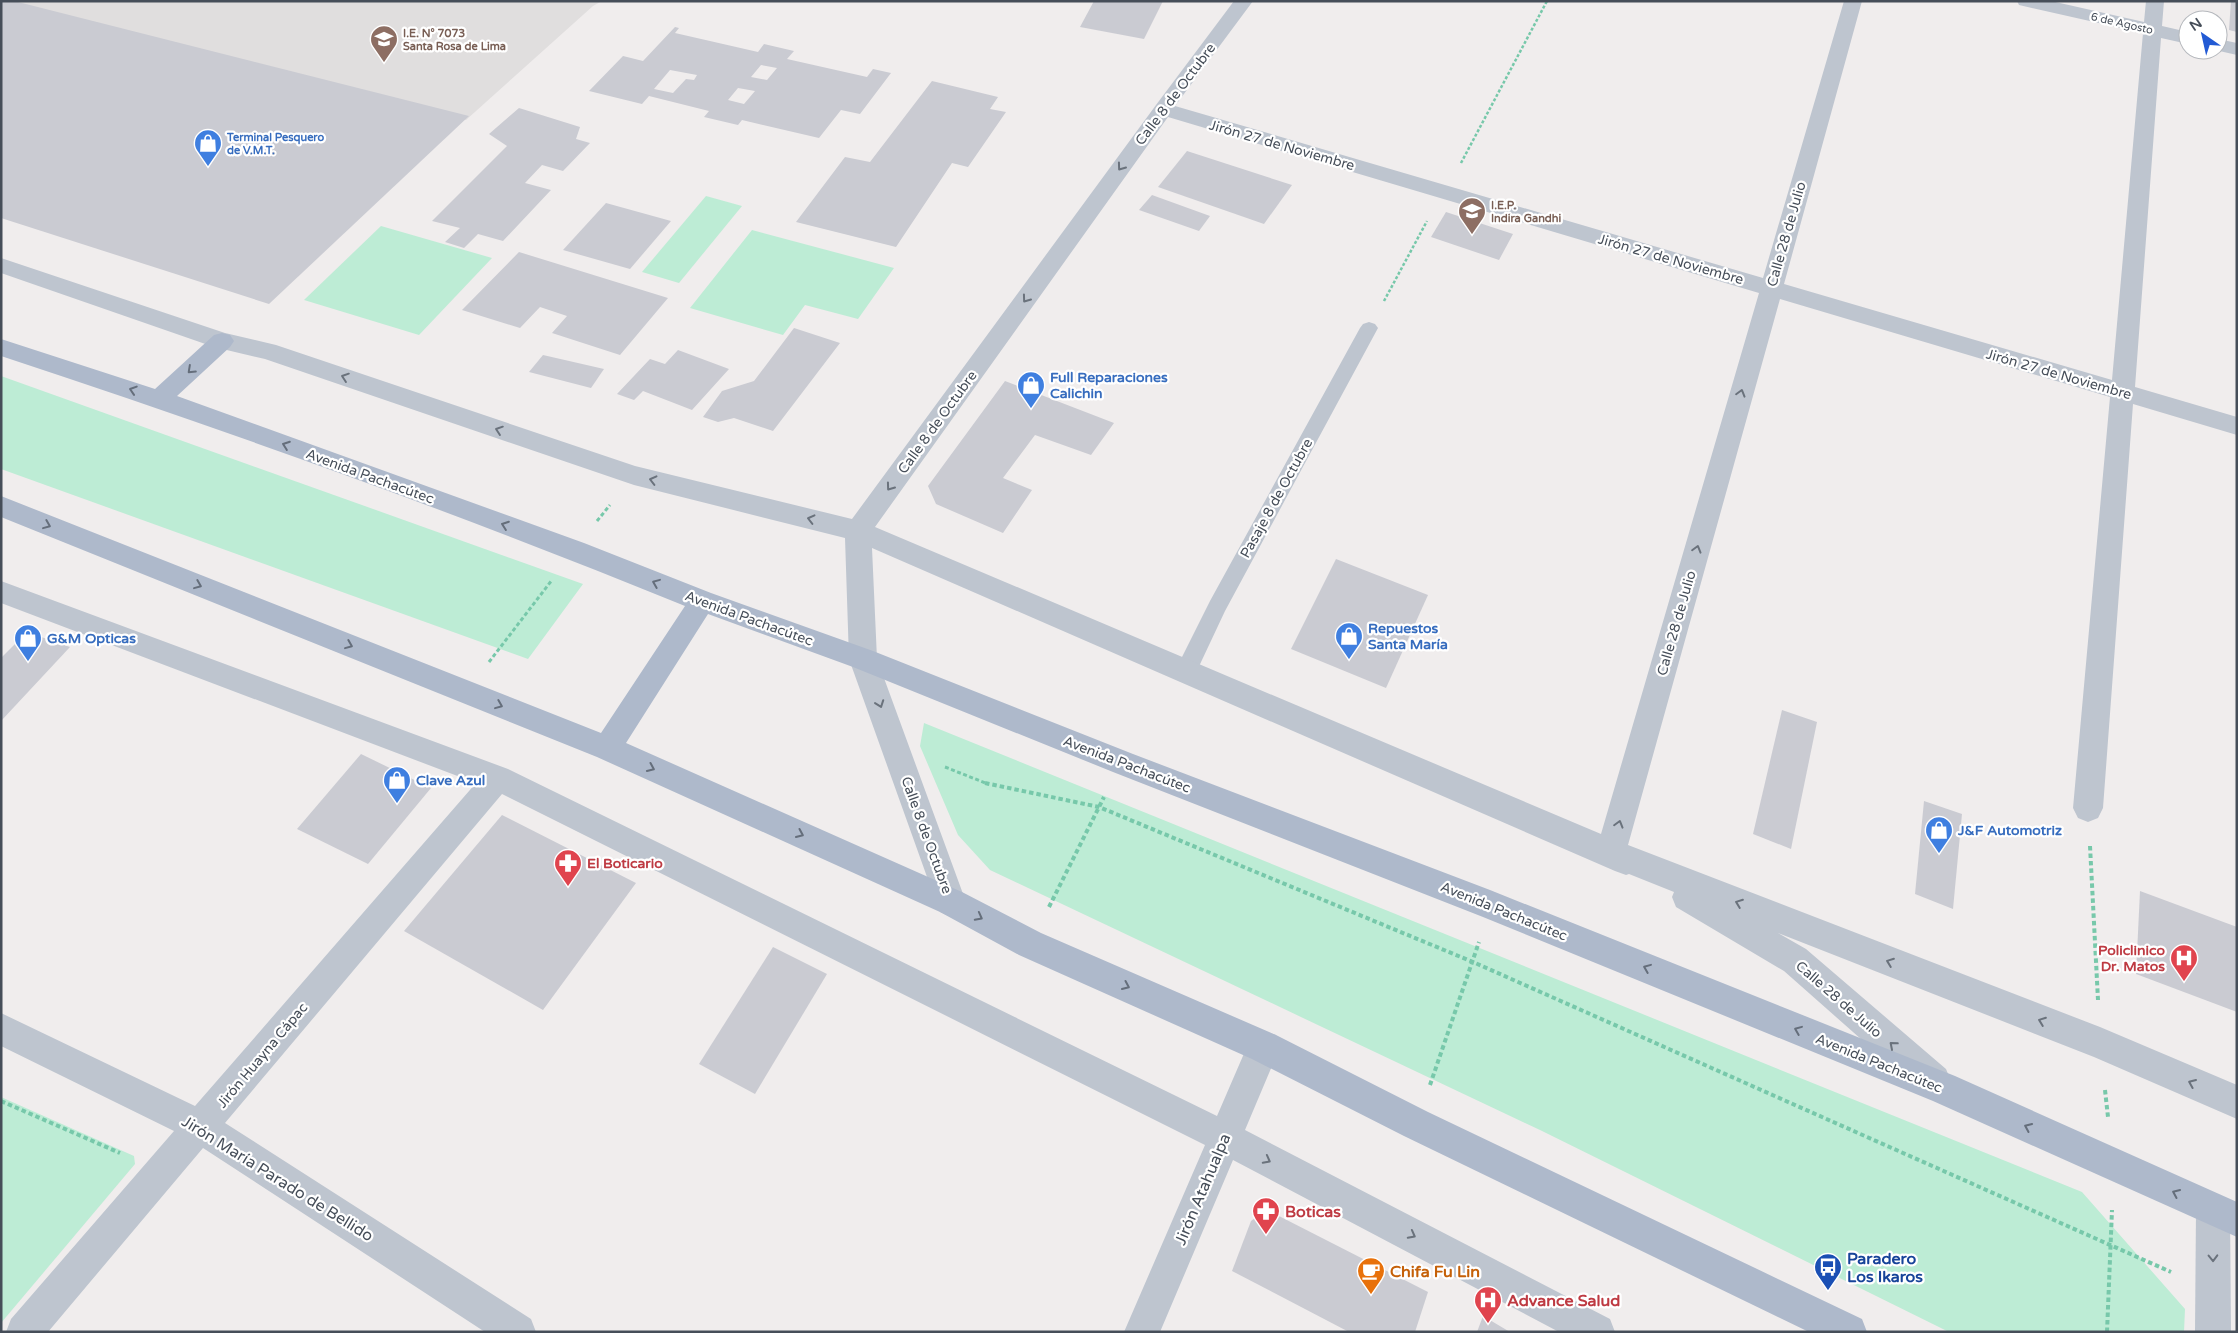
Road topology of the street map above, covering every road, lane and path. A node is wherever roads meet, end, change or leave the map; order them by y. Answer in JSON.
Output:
{"nodes":[{"id":1,"x":1244,"y":1,"type":"edge"},
{"id":2,"x":1853,"y":1,"type":"edge"},
{"id":3,"x":2026,"y":1,"type":"edge"},
{"id":4,"x":2155,"y":1,"type":"edge"},
{"id":5,"x":2152,"y":30,"type":"junction"},
{"id":6,"x":2178,"y":36,"type":"edge"},
{"id":7,"x":1163,"y":109,"type":"junction"},
{"id":8,"x":1,"y":265,"type":"edge"},
{"id":9,"x":1770,"y":288,"type":"junction"},
{"id":10,"x":1369,"y":328,"type":"dead end"},
{"id":11,"x":222,"y":341,"type":"junction"},
{"id":12,"x":1,"y":347,"type":"edge"},
{"id":13,"x":2122,"y":392,"type":"junction"},
{"id":14,"x":159,"y":399,"type":"junction"},
{"id":15,"x":2237,"y":426,"type":"edge"},
{"id":16,"x":634,"y":475,"type":"junction"},
{"id":17,"x":1,"y":506,"type":"edge"},
{"id":18,"x":858,"y":531,"type":"junction"},
{"id":19,"x":574,"y":550,"type":"junction"},
{"id":20,"x":1,"y":592,"type":"edge"},
{"id":21,"x":702,"y":601,"type":"junction"},
{"id":22,"x":863,"y":659,"type":"junction"},
{"id":23,"x":1186,"y":671,"type":"junction"},
{"id":24,"x":466,"y":691,"type":"junction"},
{"id":25,"x":895,"y":747,"type":"junction"},
{"id":26,"x":607,"y":748,"type":"junction"},
{"id":27,"x":1123,"y":763,"type":"junction"},
{"id":28,"x":498,"y":778,"type":"junction"},
{"id":29,"x":1099,"y":807,"type":"junction"},
{"id":30,"x":2088,"y":808,"type":"joint"},
{"id":31,"x":1611,"y":853,"type":"junction"},
{"id":32,"x":951,"y":902,"type":"junction"},
{"id":33,"x":1490,"y":904,"type":"junction"},
{"id":34,"x":1030,"y":944,"type":"junction"},
{"id":35,"x":1473,"y":962,"type":"junction"},
{"id":36,"x":1,"y":1029,"type":"edge"},
{"id":37,"x":2100,"y":1043,"type":"junction"},
{"id":38,"x":1264,"y":1047,"type":"junction"},
{"id":39,"x":1943,"y":1088,"type":"junction"},
{"id":40,"x":1,"y":1100,"type":"edge"},
{"id":41,"x":2237,"y":1102,"type":"edge"},
{"id":42,"x":1416,"y":1124,"type":"junction"},
{"id":43,"x":201,"y":1127,"type":"junction"},
{"id":44,"x":1224,"y":1137,"type":"junction"},
{"id":45,"x":127,"y":1156,"type":"dead end"},
{"id":46,"x":2113,"y":1165,"type":"junction"},
{"id":47,"x":2225,"y":1215,"type":"edge"},
{"id":48,"x":2111,"y":1245,"type":"junction"},
{"id":49,"x":2214,"y":1292,"type":"junction"},
{"id":50,"x":24,"y":1332,"type":"edge"},
{"id":51,"x":518,"y":1332,"type":"edge"},
{"id":52,"x":1142,"y":1332,"type":"edge"},
{"id":53,"x":1598,"y":1332,"type":"edge"},
{"id":54,"x":1849,"y":1332,"type":"edge"},
{"id":55,"x":2107,"y":1332,"type":"edge"},
{"id":56,"x":2214,"y":1332,"type":"edge"}],
"edges":[{"from":1,"to":7,"type":"street","name":"Calle 8 de Octubre"},
{"from":2,"to":9,"type":"street","name":"Calle 28 de Julio"},
{"from":3,"to":5,"type":"street","name":"6 de Agosto"},
{"from":4,"to":5,"type":"street"},
{"from":5,"to":6,"type":"street","name":"6 de Agosto"},
{"from":5,"to":13,"type":"street"},
{"from":7,"to":9,"type":"street","name":"Jirón 27 de Noviembre"},
{"from":7,"to":18,"type":"street","name":"Calle 8 de Octubre","one_way":true},
{"from":8,"to":11,"type":"street"},
{"from":9,"to":13,"type":"street","name":"Jirón 27 de Noviembre"},
{"from":31,"to":9,"type":"street","name":"Calle 28 de Julio","one_way":true},
{"from":10,"to":23,"type":"lane","name":"Pasaje 8 de Octubre"},
{"from":11,"to":14,"type":"main road","one_way":true},
{"from":16,"to":11,"type":"street","one_way":true},
{"from":14,"to":12,"type":"main road","name":"Avenida Pachacútec","one_way":true},
{"from":13,"to":15,"type":"street","name":"Jirón 27 de Noviembre"},
{"from":13,"to":30,"type":"street"},
{"from":19,"to":14,"type":"main road","name":"Avenida Pachacútec","one_way":true},
{"from":18,"to":16,"type":"street","one_way":true},
{"from":16,"to":19,"type":"path"},
{"from":17,"to":24,"type":"main road","one_way":true},
{"from":18,"to":22,"type":"street","name":"Calle 8 de Octubre"},
{"from":18,"to":23,"type":"street"},
{"from":21,"to":19,"type":"main road","name":"Avenida Pachacútec","one_way":true},
{"from":19,"to":24,"type":"path"},
{"from":20,"to":28,"type":"street"},
{"from":21,"to":22,"type":"main road","name":"Avenida Pachacútec"},
{"from":21,"to":26,"type":"main road"},
{"from":22,"to":25,"type":"street","name":"Calle 8 de Octubre","one_way":true},
{"from":22,"to":27,"type":"main road","name":"Avenida Pachacútec"},
{"from":23,"to":31,"type":"street"},
{"from":24,"to":26,"type":"main road","one_way":true},
{"from":25,"to":29,"type":"path"},
{"from":25,"to":32,"type":"street","name":"Calle 8 de Octubre"},
{"from":26,"to":32,"type":"main road","one_way":true},
{"from":27,"to":29,"type":"path"},
{"from":27,"to":33,"type":"main road","name":"Avenida Pachacútec"},
{"from":28,"to":43,"type":"street","name":"Jirón Huayna Cápac"},
{"from":28,"to":44,"type":"street"},
{"from":29,"to":34,"type":"path"},
{"from":29,"to":35,"type":"path"},
{"from":30,"to":37,"type":"path"},
{"from":37,"to":31,"type":"street","one_way":true},
{"from":39,"to":31,"type":"street","name":"Calle 28 de Julio","one_way":true},
{"from":32,"to":34,"type":"main road","one_way":true},
{"from":33,"to":35,"type":"path"},
{"from":39,"to":33,"type":"main road","name":"Avenida Pachacútec","one_way":true},
{"from":34,"to":38,"type":"main road","one_way":true},
{"from":35,"to":42,"type":"path"},
{"from":35,"to":48,"type":"path"},
{"from":36,"to":43,"type":"street","name":"Jirón María Parado de Bellido"},
{"from":41,"to":37,"type":"street","one_way":true},
{"from":37,"to":46,"type":"path"},
{"from":38,"to":42,"type":"main road"},
{"from":38,"to":44,"type":"street","name":"Jirón Atahualpa"},
{"from":46,"to":39,"type":"main road","name":"Avenida Pachacútec","one_way":true},
{"from":40,"to":45,"type":"path"},
{"from":42,"to":54,"type":"main road"},
{"from":43,"to":50,"type":"street","name":"Jirón Huayna Cápac"},
{"from":43,"to":51,"type":"street","name":"Jirón María Parado de Bellido"},
{"from":44,"to":52,"type":"street","name":"Jirón Atahualpa"},
{"from":44,"to":53,"type":"street","one_way":true},
{"from":47,"to":46,"type":"main road","name":"Avenida Pachacútec","one_way":true},
{"from":46,"to":48,"type":"path"},
{"from":47,"to":49,"type":"street","one_way":true},
{"from":48,"to":49,"type":"path"},
{"from":48,"to":55,"type":"path"},
{"from":49,"to":56,"type":"street"}]}
